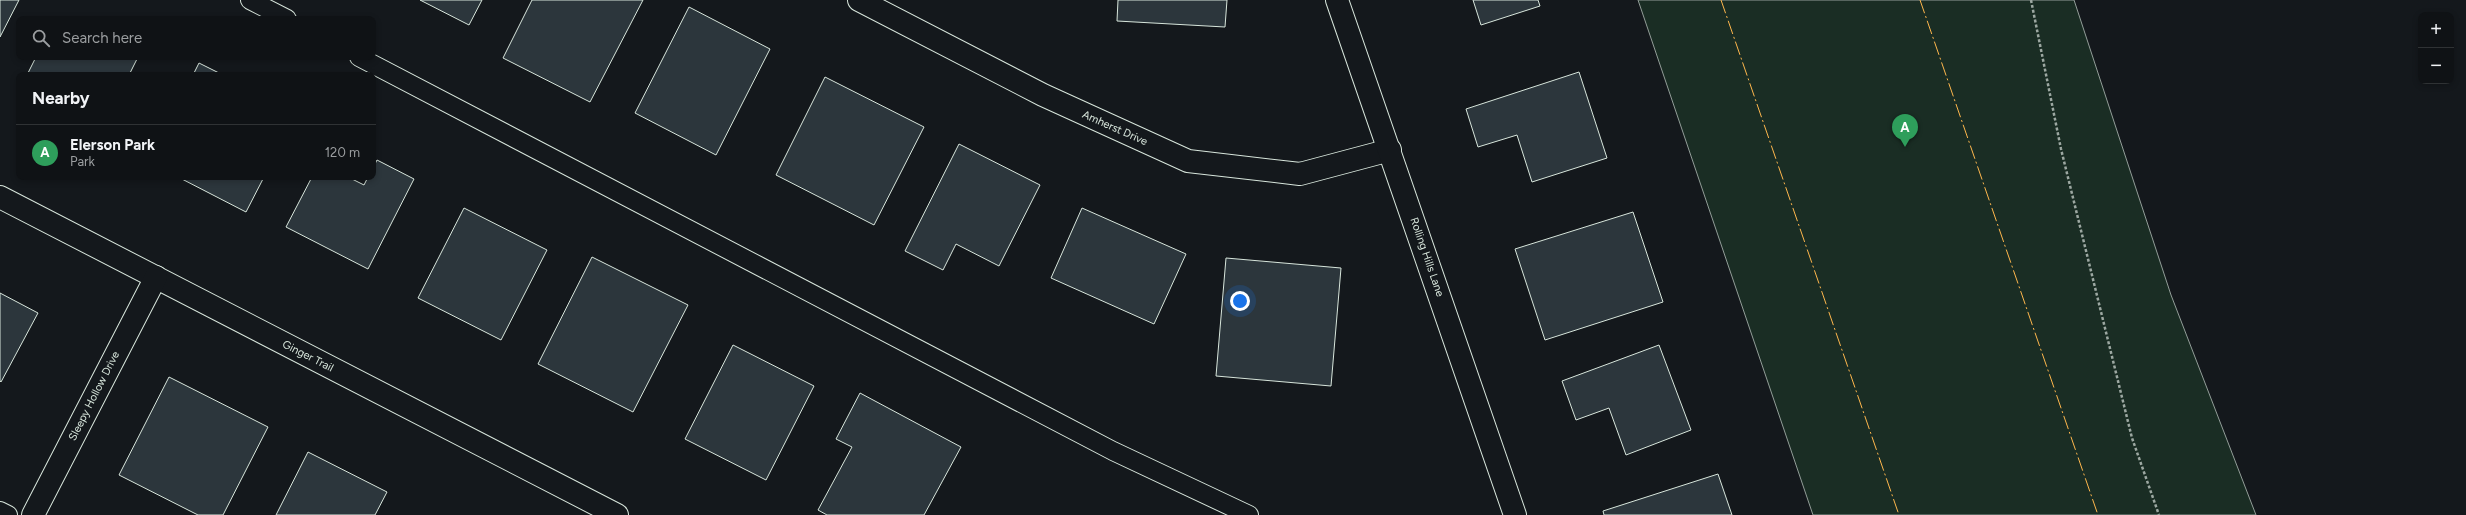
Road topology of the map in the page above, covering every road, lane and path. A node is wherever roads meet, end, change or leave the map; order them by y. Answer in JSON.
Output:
{"nodes":[{"id":1,"x":250,"y":0,"type":"edge"},
{"id":2,"x":860,"y":0,"type":"edge"},
{"id":3,"x":1338,"y":0,"type":"edge"},
{"id":4,"x":2031,"y":0,"type":"edge"},
{"id":5,"x":281,"y":16,"type":"edge"},
{"id":6,"x":365,"y":60,"type":"edge"},
{"id":7,"x":1390,"y":150,"type":"junction"},
{"id":8,"x":0,"y":198,"type":"edge"},
{"id":9,"x":156,"y":277,"type":"junction"},
{"id":10,"x":0,"y":511,"type":"edge"},
{"id":11,"x":8,"y":515,"type":"edge"},
{"id":12,"x":33,"y":515,"type":"edge"},
{"id":13,"x":616,"y":515,"type":"edge"},
{"id":14,"x":1248,"y":515,"type":"edge"},
{"id":15,"x":1515,"y":515,"type":"edge"},
{"id":16,"x":2159,"y":515,"type":"edge"}],
"edges":[{"from":1,"to":5,"type":"lane"},
{"from":2,"to":7,"type":"street","name":"Amherst Drive"},
{"from":3,"to":7,"type":"street","name":"Rolling Hills Lane"},
{"from":4,"to":16,"type":"path"},
{"from":6,"to":14,"type":"lane"},
{"from":7,"to":15,"type":"street","name":"Rolling Hills Lane"},
{"from":8,"to":9,"type":"street","name":"Ginger Trail"},
{"from":9,"to":12,"type":"street","name":"Sleepy Hollow Drive"},
{"from":9,"to":13,"type":"street","name":"Ginger Trail"},
{"from":10,"to":11,"type":"lane"}]}
